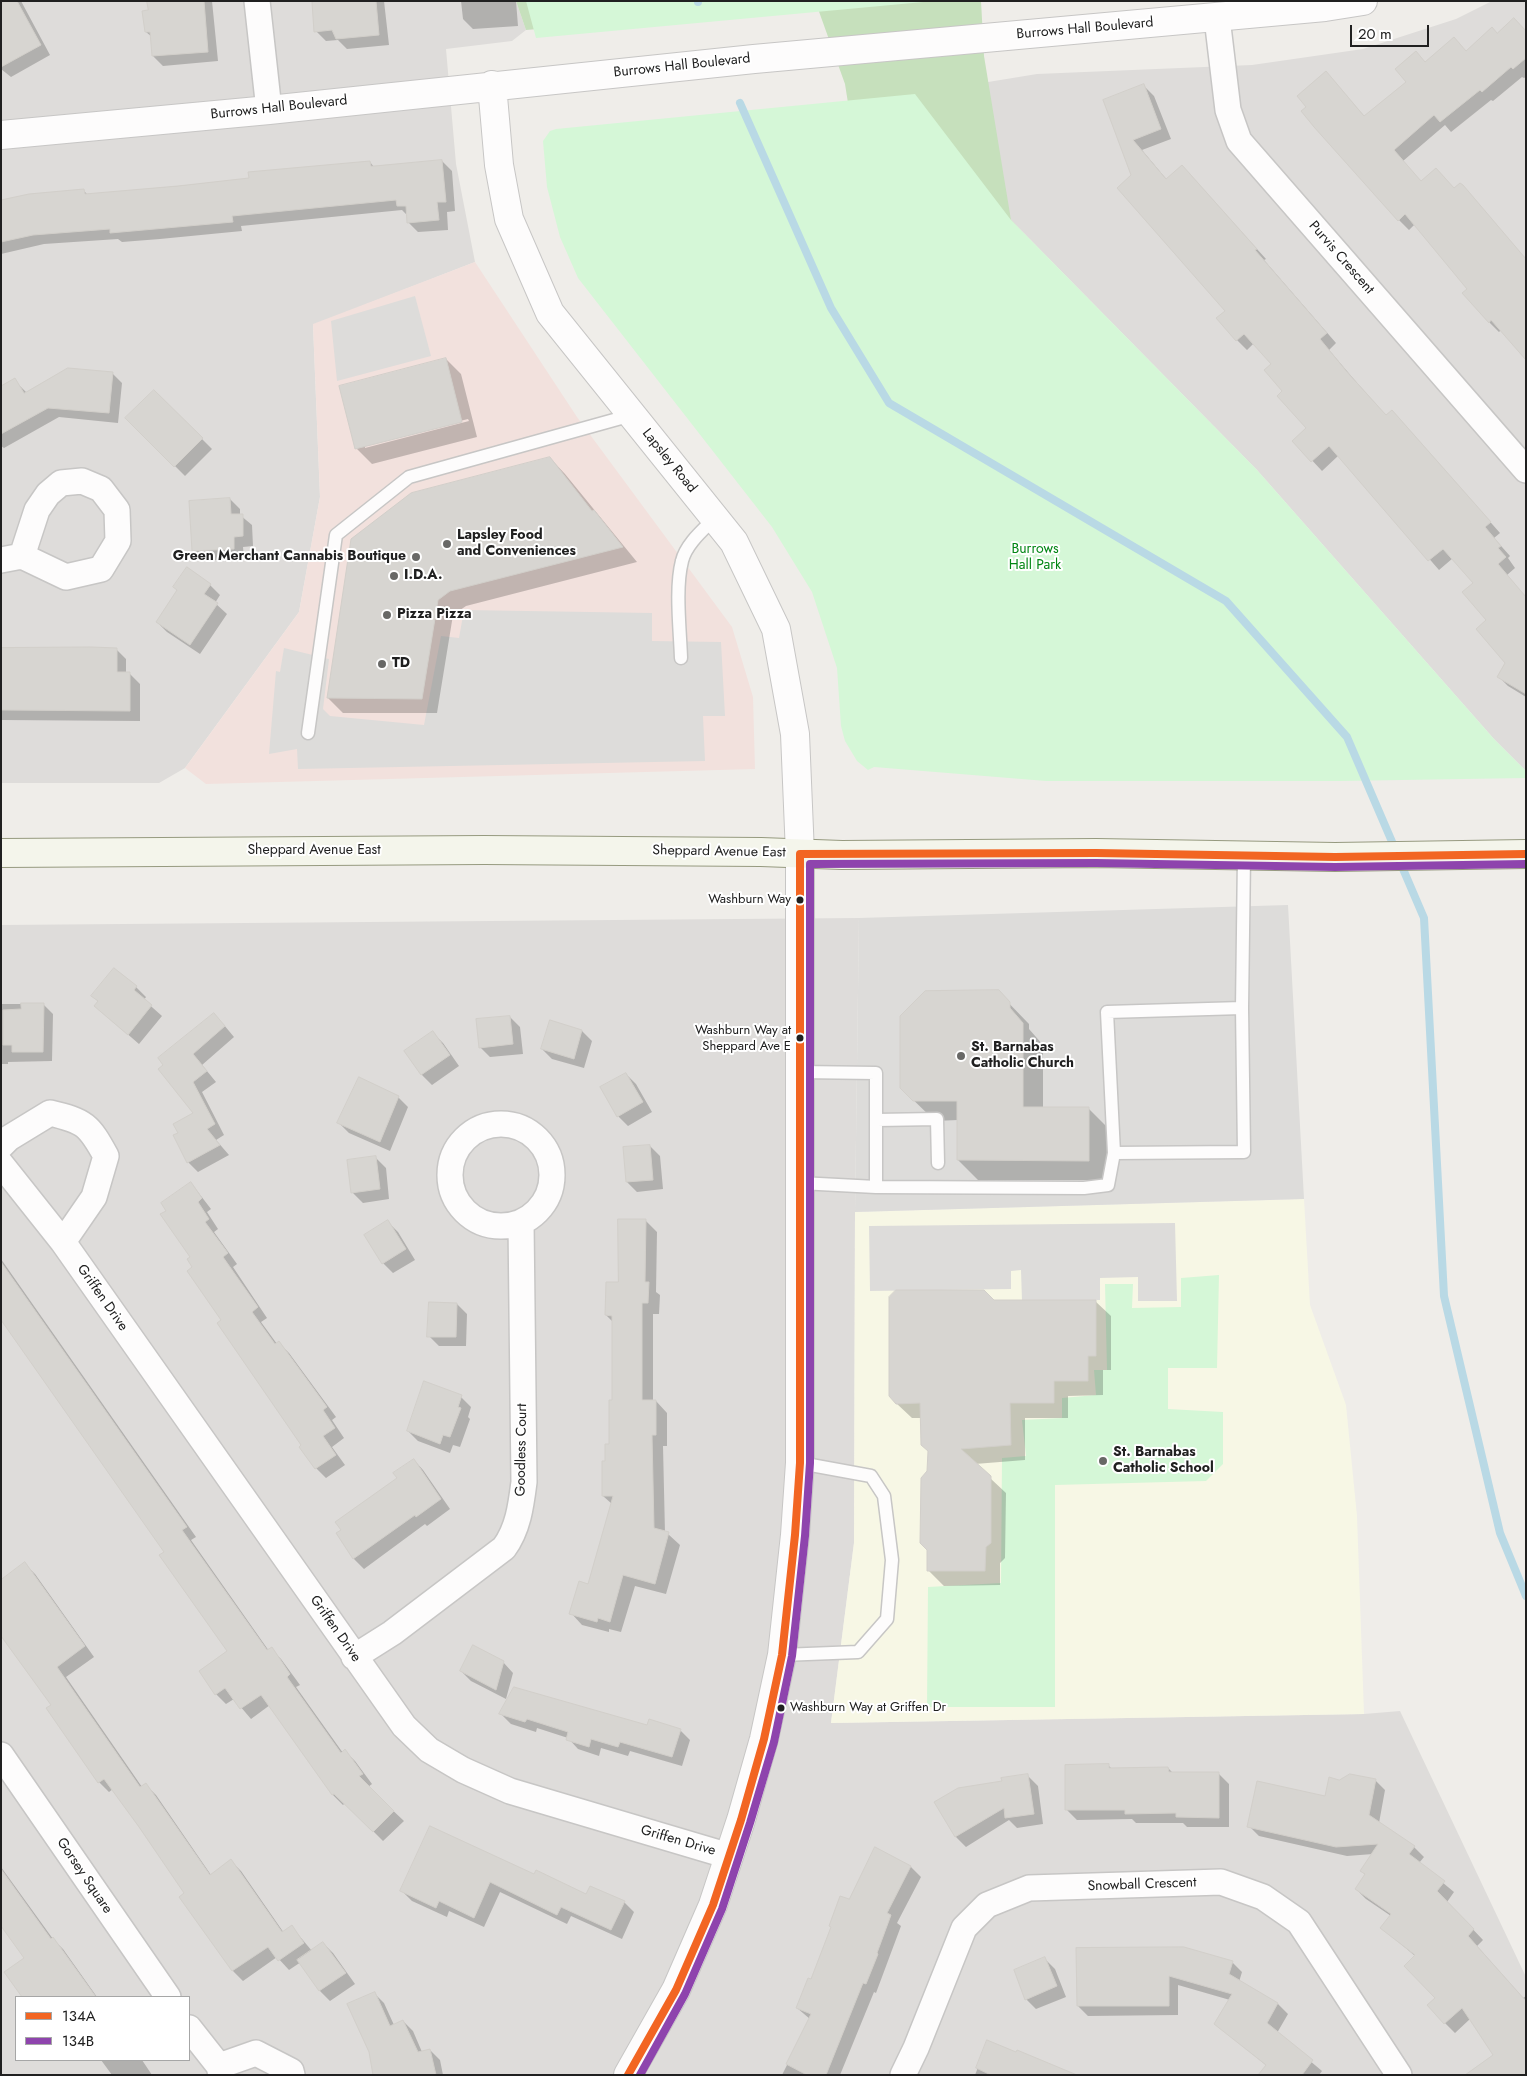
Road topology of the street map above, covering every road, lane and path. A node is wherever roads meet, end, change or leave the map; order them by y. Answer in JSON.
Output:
{"nodes":[{"id":1,"x":257,"y":1,"type":"edge"},
{"id":2,"x":1363,"y":1,"type":"edge"},
{"id":3,"x":1217,"y":18,"type":"junction"},
{"id":4,"x":492,"y":85,"type":"junction"},
{"id":5,"x":269,"y":110,"type":"junction"},
{"id":6,"x":1,"y":135,"type":"edge"},
{"id":7,"x":632,"y":416,"type":"junction"},
{"id":8,"x":1526,"y":470,"type":"edge"},
{"id":9,"x":715,"y":518,"type":"junction"},
{"id":10,"x":681,"y":658,"type":"dead end"},
{"id":11,"x":308,"y":733,"type":"dead end"},
{"id":12,"x":1,"y":853,"type":"edge"},
{"id":13,"x":800,"y":854,"type":"junction"},
{"id":14,"x":1526,"y":854,"type":"edge"},
{"id":15,"x":1244,"y":856,"type":"junction"},
{"id":16,"x":1242,"y":1008,"type":"junction"},
{"id":17,"x":800,"y":1072,"type":"junction"},
{"id":18,"x":876,"y":1120,"type":"junction"},
{"id":19,"x":1,"y":1146,"type":"edge"},
{"id":20,"x":1114,"y":1153,"type":"junction"},
{"id":21,"x":938,"y":1163,"type":"dead end"},
{"id":22,"x":1,"y":1164,"type":"edge"},
{"id":23,"x":800,"y":1183,"type":"junction"},
{"id":24,"x":876,"y":1187,"type":"junction"},
{"id":25,"x":521,"y":1222,"type":"junction"},
{"id":26,"x":63,"y":1242,"type":"junction"},
{"id":27,"x":800,"y":1463,"type":"junction"},
{"id":28,"x":782,"y":1655,"type":"junction"},
{"id":29,"x":354,"y":1657,"type":"junction"},
{"id":30,"x":1,"y":1755,"type":"edge"},
{"id":31,"x":729,"y":1856,"type":"junction"},
{"id":32,"x":167,"y":1996,"type":"edge"},
{"id":33,"x":190,"y":2029,"type":"edge"},
{"id":34,"x":220,"y":2070,"type":"edge"},
{"id":35,"x":292,"y":2075,"type":"edge"},
{"id":36,"x":628,"y":2075,"type":"edge"},
{"id":37,"x":903,"y":2075,"type":"edge"},
{"id":38,"x":1399,"y":2075,"type":"edge"}],
"edges":[{"from":1,"to":5,"type":"street"},
{"from":2,"to":3,"type":"street","name":"Burrows Hall Boulevard"},
{"from":3,"to":4,"type":"street","name":"Burrows Hall Boulevard"},
{"from":3,"to":8,"type":"street","name":"Purvis Crescent"},
{"from":4,"to":5,"type":"street","name":"Burrows Hall Boulevard"},
{"from":4,"to":7,"type":"street","name":"Lapsley Road"},
{"from":5,"to":6,"type":"street","name":"Burrows Hall Boulevard"},
{"from":7,"to":9,"type":"street","name":"Lapsley Road"},
{"from":7,"to":11,"type":"lane"},
{"from":9,"to":10,"type":"lane"},
{"from":9,"to":13,"type":"street","name":"Lapsley Road"},
{"from":12,"to":13,"type":"main road","name":"Sheppard Avenue East"},
{"from":13,"to":15,"type":"main road","name":"Sheppard Avenue East"},
{"from":13,"to":17,"type":"street"},
{"from":14,"to":15,"type":"main road","name":"Sheppard Avenue East"},
{"from":15,"to":16,"type":"lane"},
{"from":16,"to":20,"type":"lane"},
{"from":16,"to":20,"type":"lane"},
{"from":17,"to":18,"type":"lane"},
{"from":17,"to":23,"type":"street"},
{"from":18,"to":21,"type":"lane"},
{"from":18,"to":24,"type":"lane"},
{"from":19,"to":26,"type":"street"},
{"from":20,"to":24,"type":"lane"},
{"from":22,"to":26,"type":"street","name":"Griffen Drive"},
{"from":23,"to":24,"type":"lane"},
{"from":23,"to":27,"type":"street"},
{"from":25,"to":25,"type":"street"},
{"from":25,"to":29,"type":"street","name":"Goodless Court"},
{"from":26,"to":29,"type":"street","name":"Griffen Drive"},
{"from":27,"to":28,"type":"street"},
{"from":27,"to":28,"type":"lane"},
{"from":28,"to":31,"type":"street"},
{"from":29,"to":31,"type":"street","name":"Griffen Drive"},
{"from":30,"to":32,"type":"street","name":"Gorsey Square"},
{"from":31,"to":36,"type":"street"},
{"from":33,"to":34,"type":"street"},
{"from":34,"to":35,"type":"street"},
{"from":37,"to":38,"type":"street","name":"Snowball Crescent"}]}
